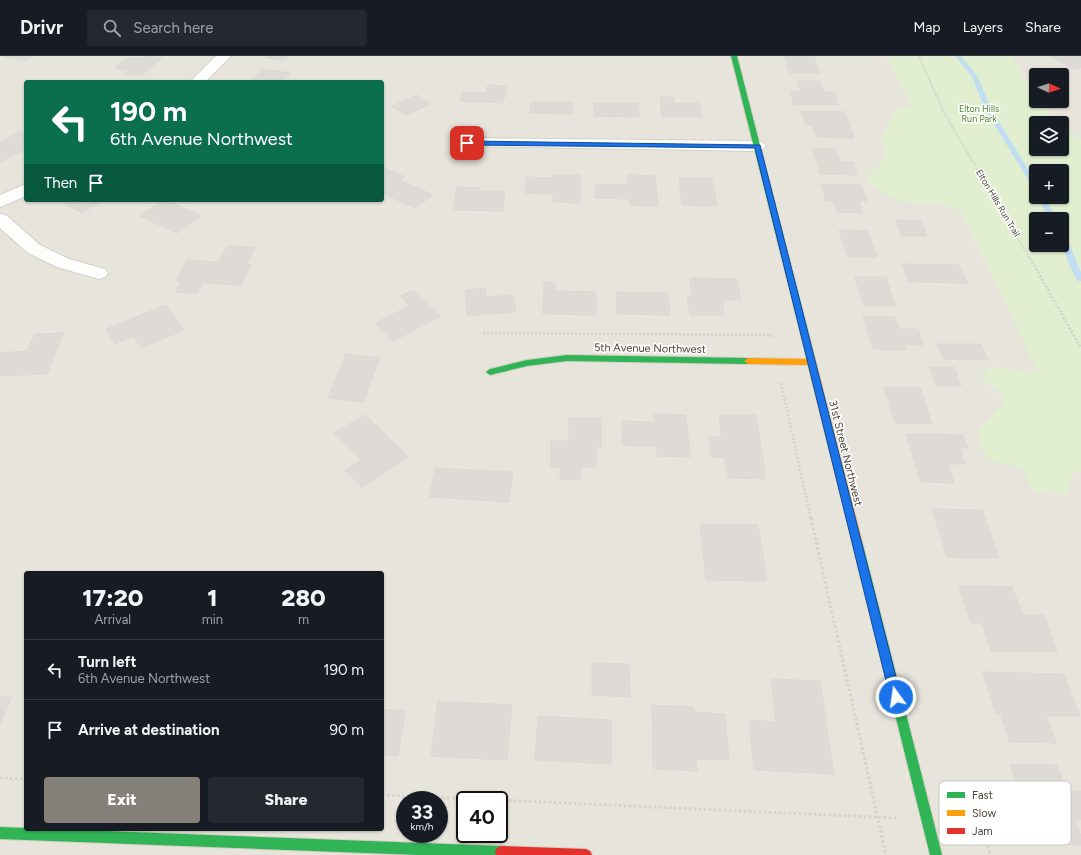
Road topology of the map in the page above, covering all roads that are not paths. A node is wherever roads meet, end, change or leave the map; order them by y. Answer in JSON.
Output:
{"nodes":[{"id":1,"x":224,"y":56,"type":"edge"},
{"id":2,"x":734,"y":56,"type":"edge"},
{"id":3,"x":199,"y":80,"type":"edge"},
{"id":4,"x":467,"y":143,"type":"dead end"},
{"id":5,"x":758,"y":146,"type":"junction"},
{"id":6,"x":24,"y":190,"type":"edge"},
{"id":7,"x":0,"y":202,"type":"edge"},
{"id":8,"x":0,"y":219,"type":"edge"},
{"id":9,"x":99,"y":273,"type":"dead end"},
{"id":10,"x":810,"y":362,"type":"junction"},
{"id":11,"x":490,"y":372,"type":"dead end"},
{"id":12,"x":0,"y":833,"type":"edge"},
{"id":13,"x":586,"y":855,"type":"edge"},
{"id":14,"x":936,"y":855,"type":"edge"}],
"edges":[{"from":1,"to":3,"type":"street"},
{"from":2,"to":5,"type":"street","name":"31st Street Northwest"},
{"from":4,"to":5,"type":"street"},
{"from":5,"to":10,"type":"street","name":"31st Street Northwest"},
{"from":6,"to":7,"type":"street"},
{"from":8,"to":9,"type":"street"},
{"from":10,"to":11,"type":"street","name":"5th Avenue Northwest"},
{"from":10,"to":14,"type":"street","name":"31st Street Northwest"},
{"from":12,"to":13,"type":"street"}]}
